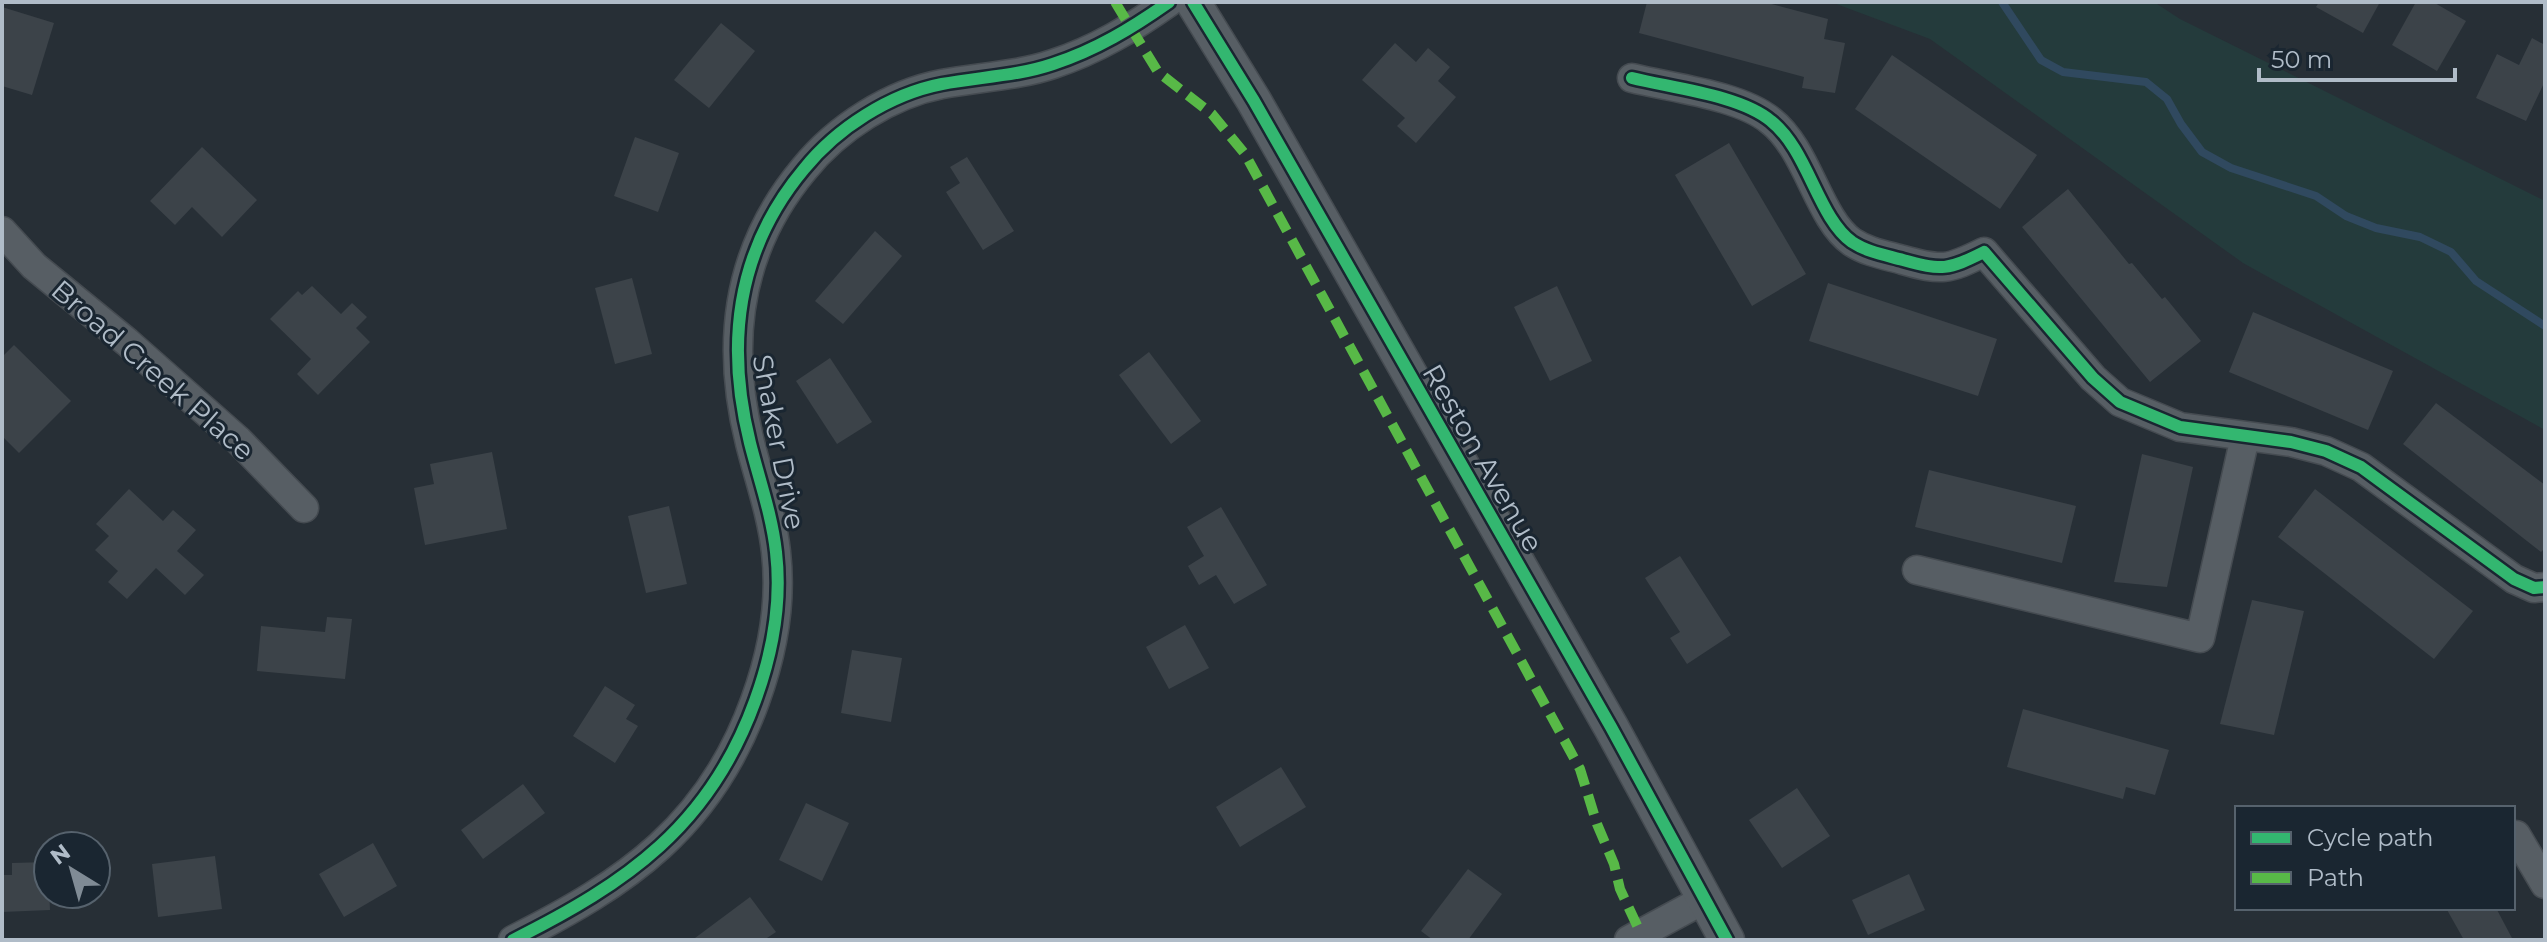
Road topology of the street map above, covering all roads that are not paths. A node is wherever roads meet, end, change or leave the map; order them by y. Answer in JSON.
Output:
{"nodes":[{"id":1,"x":1169,"y":2,"type":"edge"},
{"id":2,"x":1193,"y":2,"type":"edge"},
{"id":3,"x":1632,"y":78,"type":"dead end"},
{"id":4,"x":2,"y":231,"type":"edge"},
{"id":5,"x":2245,"y":437,"type":"junction"},
{"id":6,"x":304,"y":508,"type":"dead end"},
{"id":7,"x":1917,"y":570,"type":"dead end"},
{"id":8,"x":2545,"y":587,"type":"edge"},
{"id":9,"x":2516,"y":835,"type":"dead end"},
{"id":10,"x":2545,"y":884,"type":"edge"},
{"id":11,"x":1703,"y":900,"type":"junction"},
{"id":12,"x":513,"y":940,"type":"edge"},
{"id":13,"x":1629,"y":940,"type":"edge"},
{"id":14,"x":1727,"y":940,"type":"edge"}],
"edges":[{"from":1,"to":12,"type":"street","name":"Shaker Drive"},
{"from":2,"to":11,"type":"street","name":"Reston Avenue"},
{"from":3,"to":5,"type":"street"},
{"from":4,"to":6,"type":"street","name":"Broad Creek Place"},
{"from":5,"to":7,"type":"street"},
{"from":5,"to":8,"type":"street"},
{"from":9,"to":10,"type":"street"},
{"from":11,"to":13,"type":"street"},
{"from":11,"to":14,"type":"street","name":"Reston Avenue"}]}
